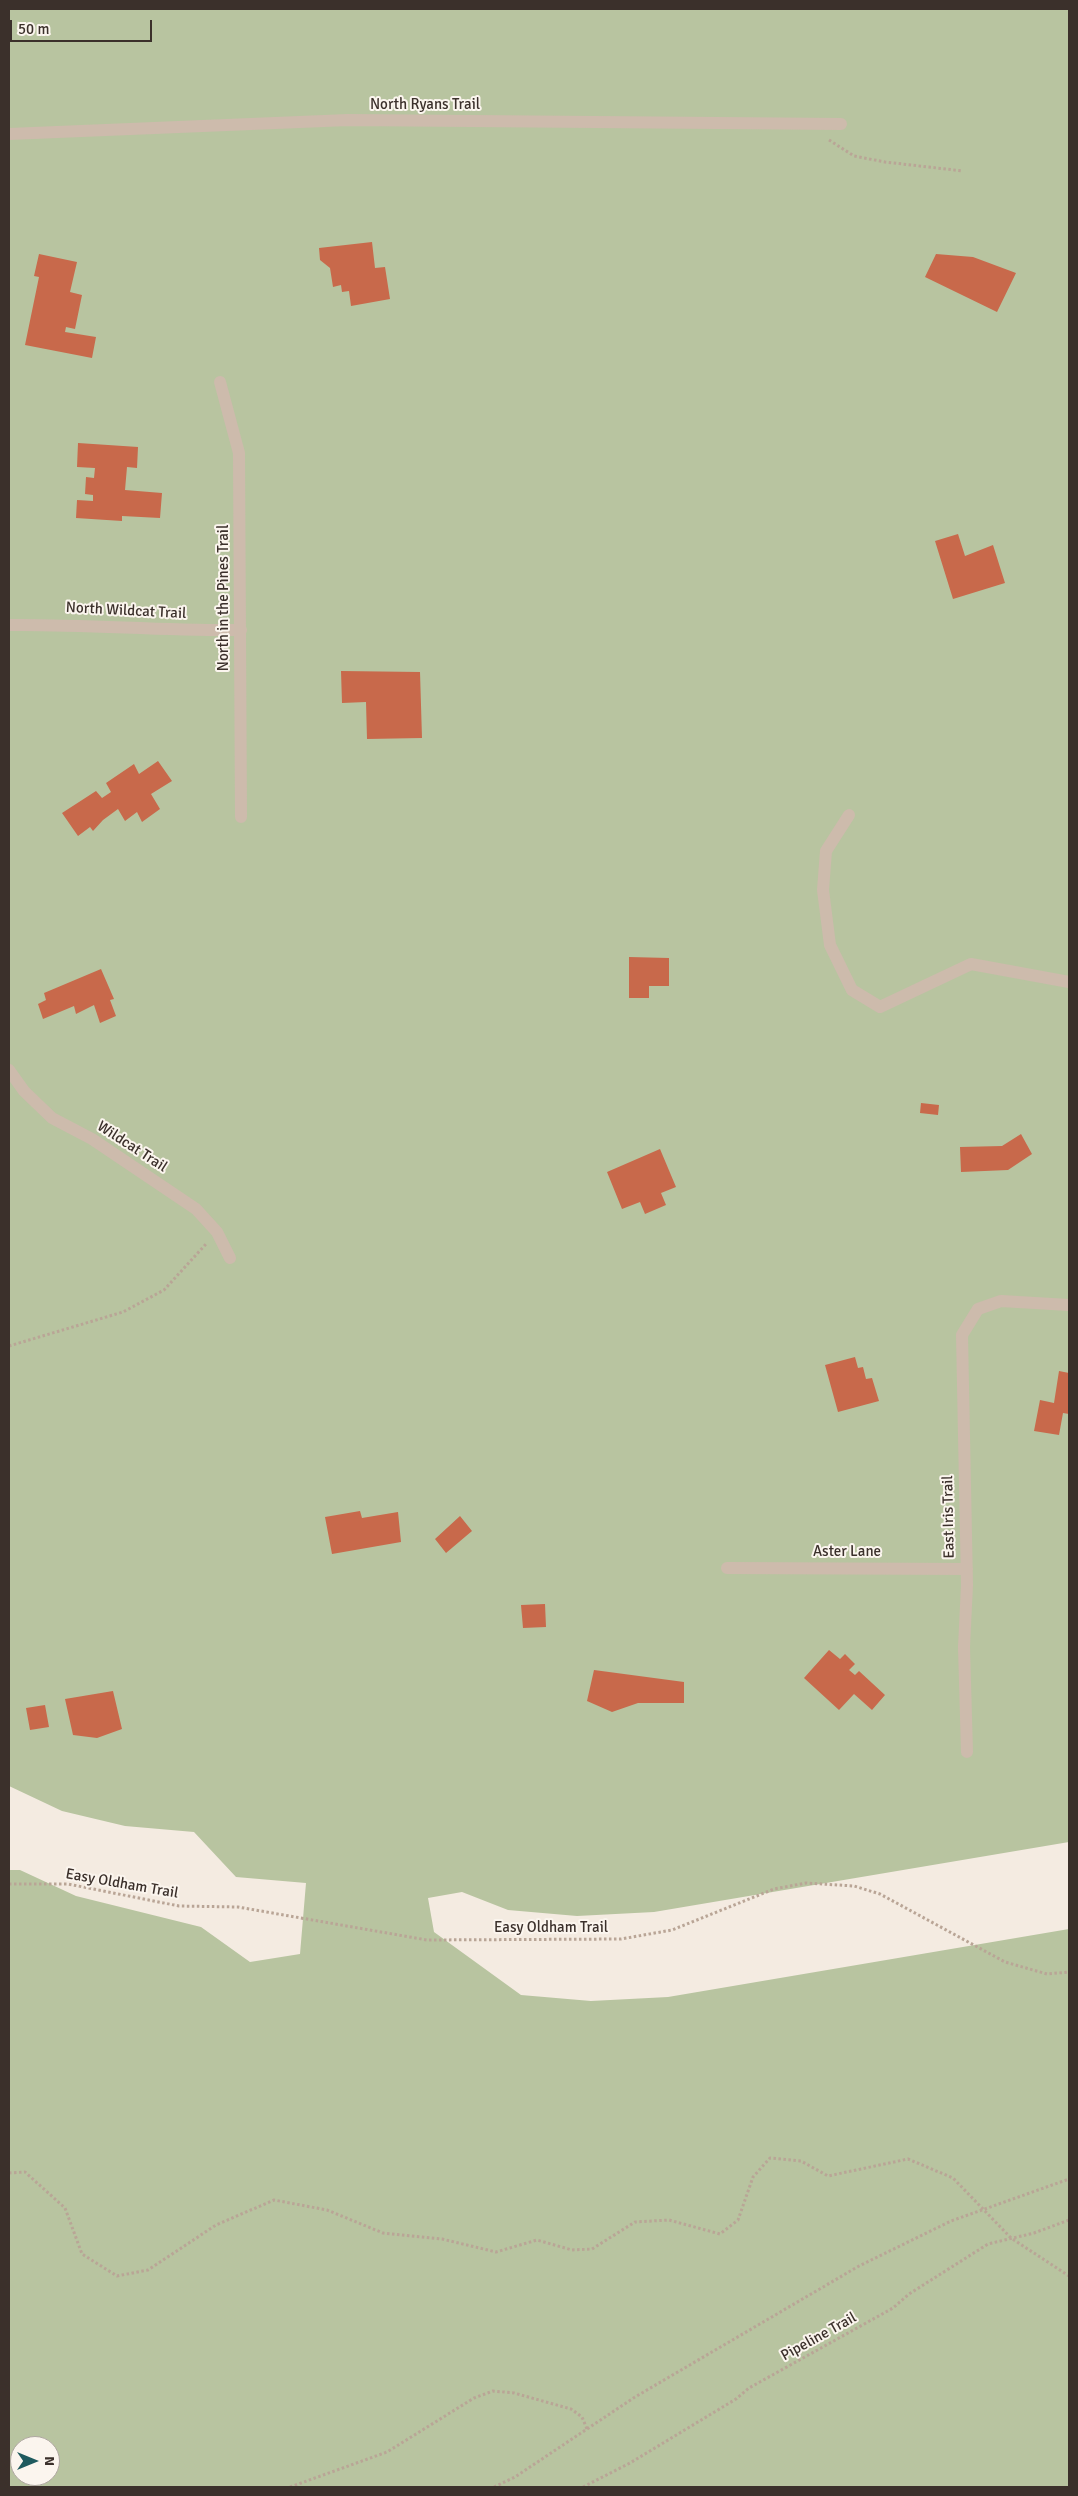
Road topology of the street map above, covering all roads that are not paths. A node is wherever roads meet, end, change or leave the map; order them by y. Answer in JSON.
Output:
{"nodes":[{"id":1,"x":841,"y":124,"type":"dead end"},
{"id":2,"x":9,"y":134,"type":"edge"},
{"id":3,"x":220,"y":382,"type":"dead end"},
{"id":4,"x":9,"y":625,"type":"edge"},
{"id":5,"x":241,"y":630,"type":"junction"},
{"id":6,"x":849,"y":814,"type":"dead end"},
{"id":7,"x":241,"y":817,"type":"dead end"},
{"id":8,"x":1069,"y":982,"type":"edge"},
{"id":9,"x":9,"y":1070,"type":"edge"},
{"id":10,"x":230,"y":1258,"type":"dead end"},
{"id":11,"x":1069,"y":1306,"type":"edge"},
{"id":12,"x":727,"y":1568,"type":"dead end"},
{"id":13,"x":967,"y":1569,"type":"junction"},
{"id":14,"x":967,"y":1752,"type":"dead end"}],
"edges":[{"from":1,"to":2,"type":"street","name":"North Ryans Trail"},
{"from":3,"to":5,"type":"street","name":"North in the Pines Trail"},
{"from":4,"to":5,"type":"street","name":"North Wildcat Trail"},
{"from":5,"to":7,"type":"street","name":"North in the Pines Trail"},
{"from":6,"to":8,"type":"street"},
{"from":9,"to":10,"type":"street","name":"Wildcat Trail"},
{"from":11,"to":13,"type":"street","name":"East Iris Trail"},
{"from":12,"to":13,"type":"street","name":"Aster Lane"},
{"from":13,"to":14,"type":"street","name":"East Iris Trail"}]}
